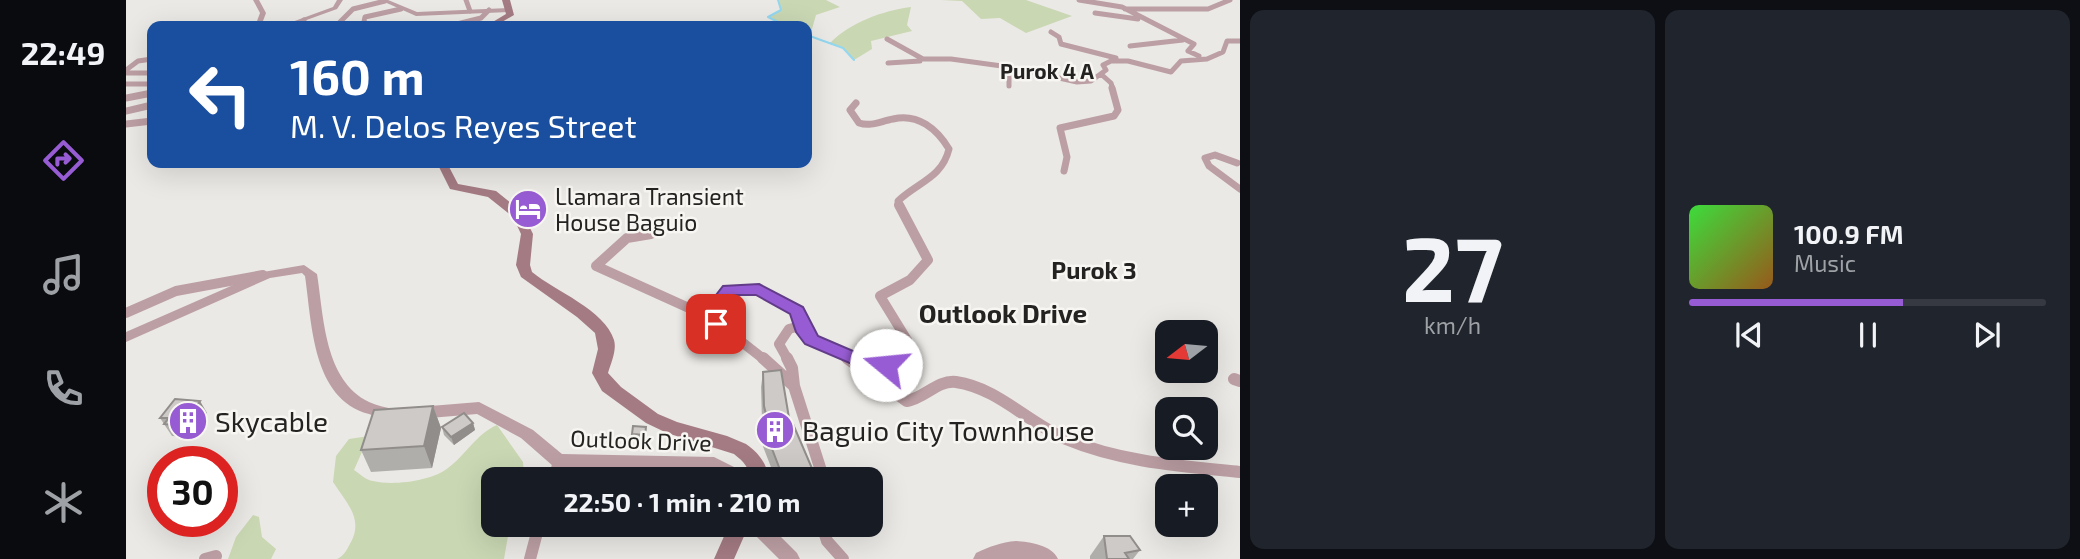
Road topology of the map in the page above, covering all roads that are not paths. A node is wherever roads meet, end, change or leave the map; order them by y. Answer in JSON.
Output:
{"nodes":[{"id":1,"x":256,"y":0,"type":"edge"},
{"id":2,"x":340,"y":0,"type":"edge"},
{"id":3,"x":467,"y":0,"type":"edge"},
{"id":4,"x":1079,"y":0,"type":"edge"},
{"id":5,"x":1230,"y":0,"type":"edge"},
{"id":6,"x":384,"y":1,"type":"edge"},
{"id":7,"x":507,"y":7,"type":"edge"},
{"id":8,"x":401,"y":9,"type":"junction"},
{"id":9,"x":1125,"y":9,"type":"junction"},
{"id":10,"x":489,"y":10,"type":"junction"},
{"id":11,"x":470,"y":11,"type":"junction"},
{"id":12,"x":1095,"y":13,"type":"dead end"},
{"id":13,"x":304,"y":20,"type":"joint"},
{"id":14,"x":260,"y":21,"type":"edge"},
{"id":15,"x":301,"y":21,"type":"edge"},
{"id":16,"x":341,"y":21,"type":"edge"},
{"id":17,"x":364,"y":21,"type":"edge"},
{"id":18,"x":472,"y":21,"type":"edge"},
{"id":19,"x":1148,"y":21,"type":"junction"},
{"id":20,"x":1051,"y":32,"type":"dead end"},
{"id":21,"x":887,"y":39,"type":"dead end"},
{"id":22,"x":1187,"y":41,"type":"junction"},
{"id":23,"x":1240,"y":41,"type":"edge"},
{"id":24,"x":1130,"y":46,"type":"dead end"},
{"id":25,"x":1214,"y":55,"type":"junction"},
{"id":26,"x":931,"y":59,"type":"junction"},
{"id":27,"x":147,"y":60,"type":"edge"},
{"id":28,"x":1127,"y":61,"type":"junction"},
{"id":29,"x":888,"y":63,"type":"dead end"},
{"id":30,"x":1009,"y":67,"type":"junction"},
{"id":31,"x":126,"y":71,"type":"edge"},
{"id":32,"x":147,"y":73,"type":"edge"},
{"id":33,"x":1102,"y":75,"type":"junction"},
{"id":34,"x":126,"y":84,"type":"edge"},
{"id":35,"x":147,"y":85,"type":"edge"},
{"id":36,"x":1009,"y":86,"type":"dead end"},
{"id":37,"x":147,"y":94,"type":"edge"},
{"id":38,"x":126,"y":98,"type":"edge"},
{"id":39,"x":856,"y":103,"type":"dead end"},
{"id":40,"x":147,"y":106,"type":"edge"},
{"id":41,"x":126,"y":111,"type":"edge"},
{"id":42,"x":147,"y":122,"type":"edge"},
{"id":43,"x":126,"y":124,"type":"edge"},
{"id":44,"x":1237,"y":163,"type":"dead end"},
{"id":45,"x":444,"y":168,"type":"edge"},
{"id":46,"x":1064,"y":171,"type":"dead end"},
{"id":47,"x":1240,"y":189,"type":"edge"},
{"id":48,"x":651,"y":234,"type":"dead end"},
{"id":49,"x":267,"y":275,"type":"junction"},
{"id":50,"x":126,"y":313,"type":"edge"},
{"id":51,"x":711,"y":318,"type":"junction"},
{"id":52,"x":803,"y":325,"type":"junction"},
{"id":53,"x":126,"y":337,"type":"edge"},
{"id":54,"x":839,"y":351,"type":"junction"},
{"id":55,"x":794,"y":386,"type":"junction"},
{"id":56,"x":559,"y":461,"type":"junction"},
{"id":57,"x":557,"y":467,"type":"edge"},
{"id":58,"x":720,"y":467,"type":"edge"},
{"id":59,"x":757,"y":467,"type":"edge"},
{"id":60,"x":820,"y":467,"type":"edge"},
{"id":61,"x":1240,"y":472,"type":"edge"},
{"id":62,"x":536,"y":537,"type":"edge"},
{"id":63,"x":734,"y":537,"type":"edge"},
{"id":64,"x":769,"y":537,"type":"edge"},
{"id":65,"x":826,"y":537,"type":"edge"},
{"id":66,"x":530,"y":559,"type":"edge"},
{"id":67,"x":724,"y":559,"type":"edge"},
{"id":68,"x":791,"y":559,"type":"edge"},
{"id":69,"x":843,"y":559,"type":"edge"},
{"id":70,"x":982,"y":559,"type":"edge"},
{"id":71,"x":1049,"y":559,"type":"edge"}],
"edges":[{"from":1,"to":14,"type":"street"},
{"from":2,"to":13,"type":"street"},
{"from":3,"to":11,"type":"street"},
{"from":4,"to":9,"type":"street"},
{"from":5,"to":9,"type":"street"},
{"from":6,"to":8,"type":"street"},
{"from":6,"to":16,"type":"street"},
{"from":7,"to":10,"type":"street"},
{"from":8,"to":11,"type":"street"},
{"from":8,"to":17,"type":"street"},
{"from":9,"to":19,"type":"street"},
{"from":10,"to":11,"type":"street"},
{"from":10,"to":18,"type":"street"},
{"from":12,"to":19,"type":"street"},
{"from":13,"to":15,"type":"street"},
{"from":19,"to":22,"type":"street"},
{"from":20,"to":28,"type":"street"},
{"from":21,"to":26,"type":"street"},
{"from":22,"to":24,"type":"street"},
{"from":22,"to":25,"type":"street"},
{"from":23,"to":25,"type":"street"},
{"from":25,"to":28,"type":"street"},
{"from":26,"to":29,"type":"street"},
{"from":26,"to":30,"type":"street"},
{"from":27,"to":31,"type":"street"},
{"from":28,"to":33,"type":"street"},
{"from":30,"to":33,"type":"street"},
{"from":30,"to":36,"type":"street"},
{"from":31,"to":32,"type":"street"},
{"from":33,"to":46,"type":"street"},
{"from":34,"to":35,"type":"street"},
{"from":37,"to":38,"type":"street"},
{"from":39,"to":54,"type":"street"},
{"from":40,"to":41,"type":"street"},
{"from":42,"to":43,"type":"street"},
{"from":44,"to":47,"type":"street"},
{"from":45,"to":59,"type":"main road"},
{"from":48,"to":51,"type":"street"},
{"from":49,"to":50,"type":"street"},
{"from":49,"to":53,"type":"street","name":"Outlook Drive"},
{"from":49,"to":56,"type":"street","name":"Outlook Drive"},
{"from":51,"to":52,"type":"street"},
{"from":51,"to":55,"type":"street"},
{"from":52,"to":54,"type":"street"},
{"from":52,"to":55,"type":"street"},
{"from":54,"to":61,"type":"street"},
{"from":55,"to":60,"type":"street"},
{"from":56,"to":57,"type":"street"},
{"from":56,"to":58,"type":"street","name":"Outlook Drive"},
{"from":62,"to":66,"type":"street"},
{"from":63,"to":67,"type":"main road"},
{"from":64,"to":68,"type":"street"},
{"from":65,"to":69,"type":"street"},
{"from":70,"to":71,"type":"street"}]}
